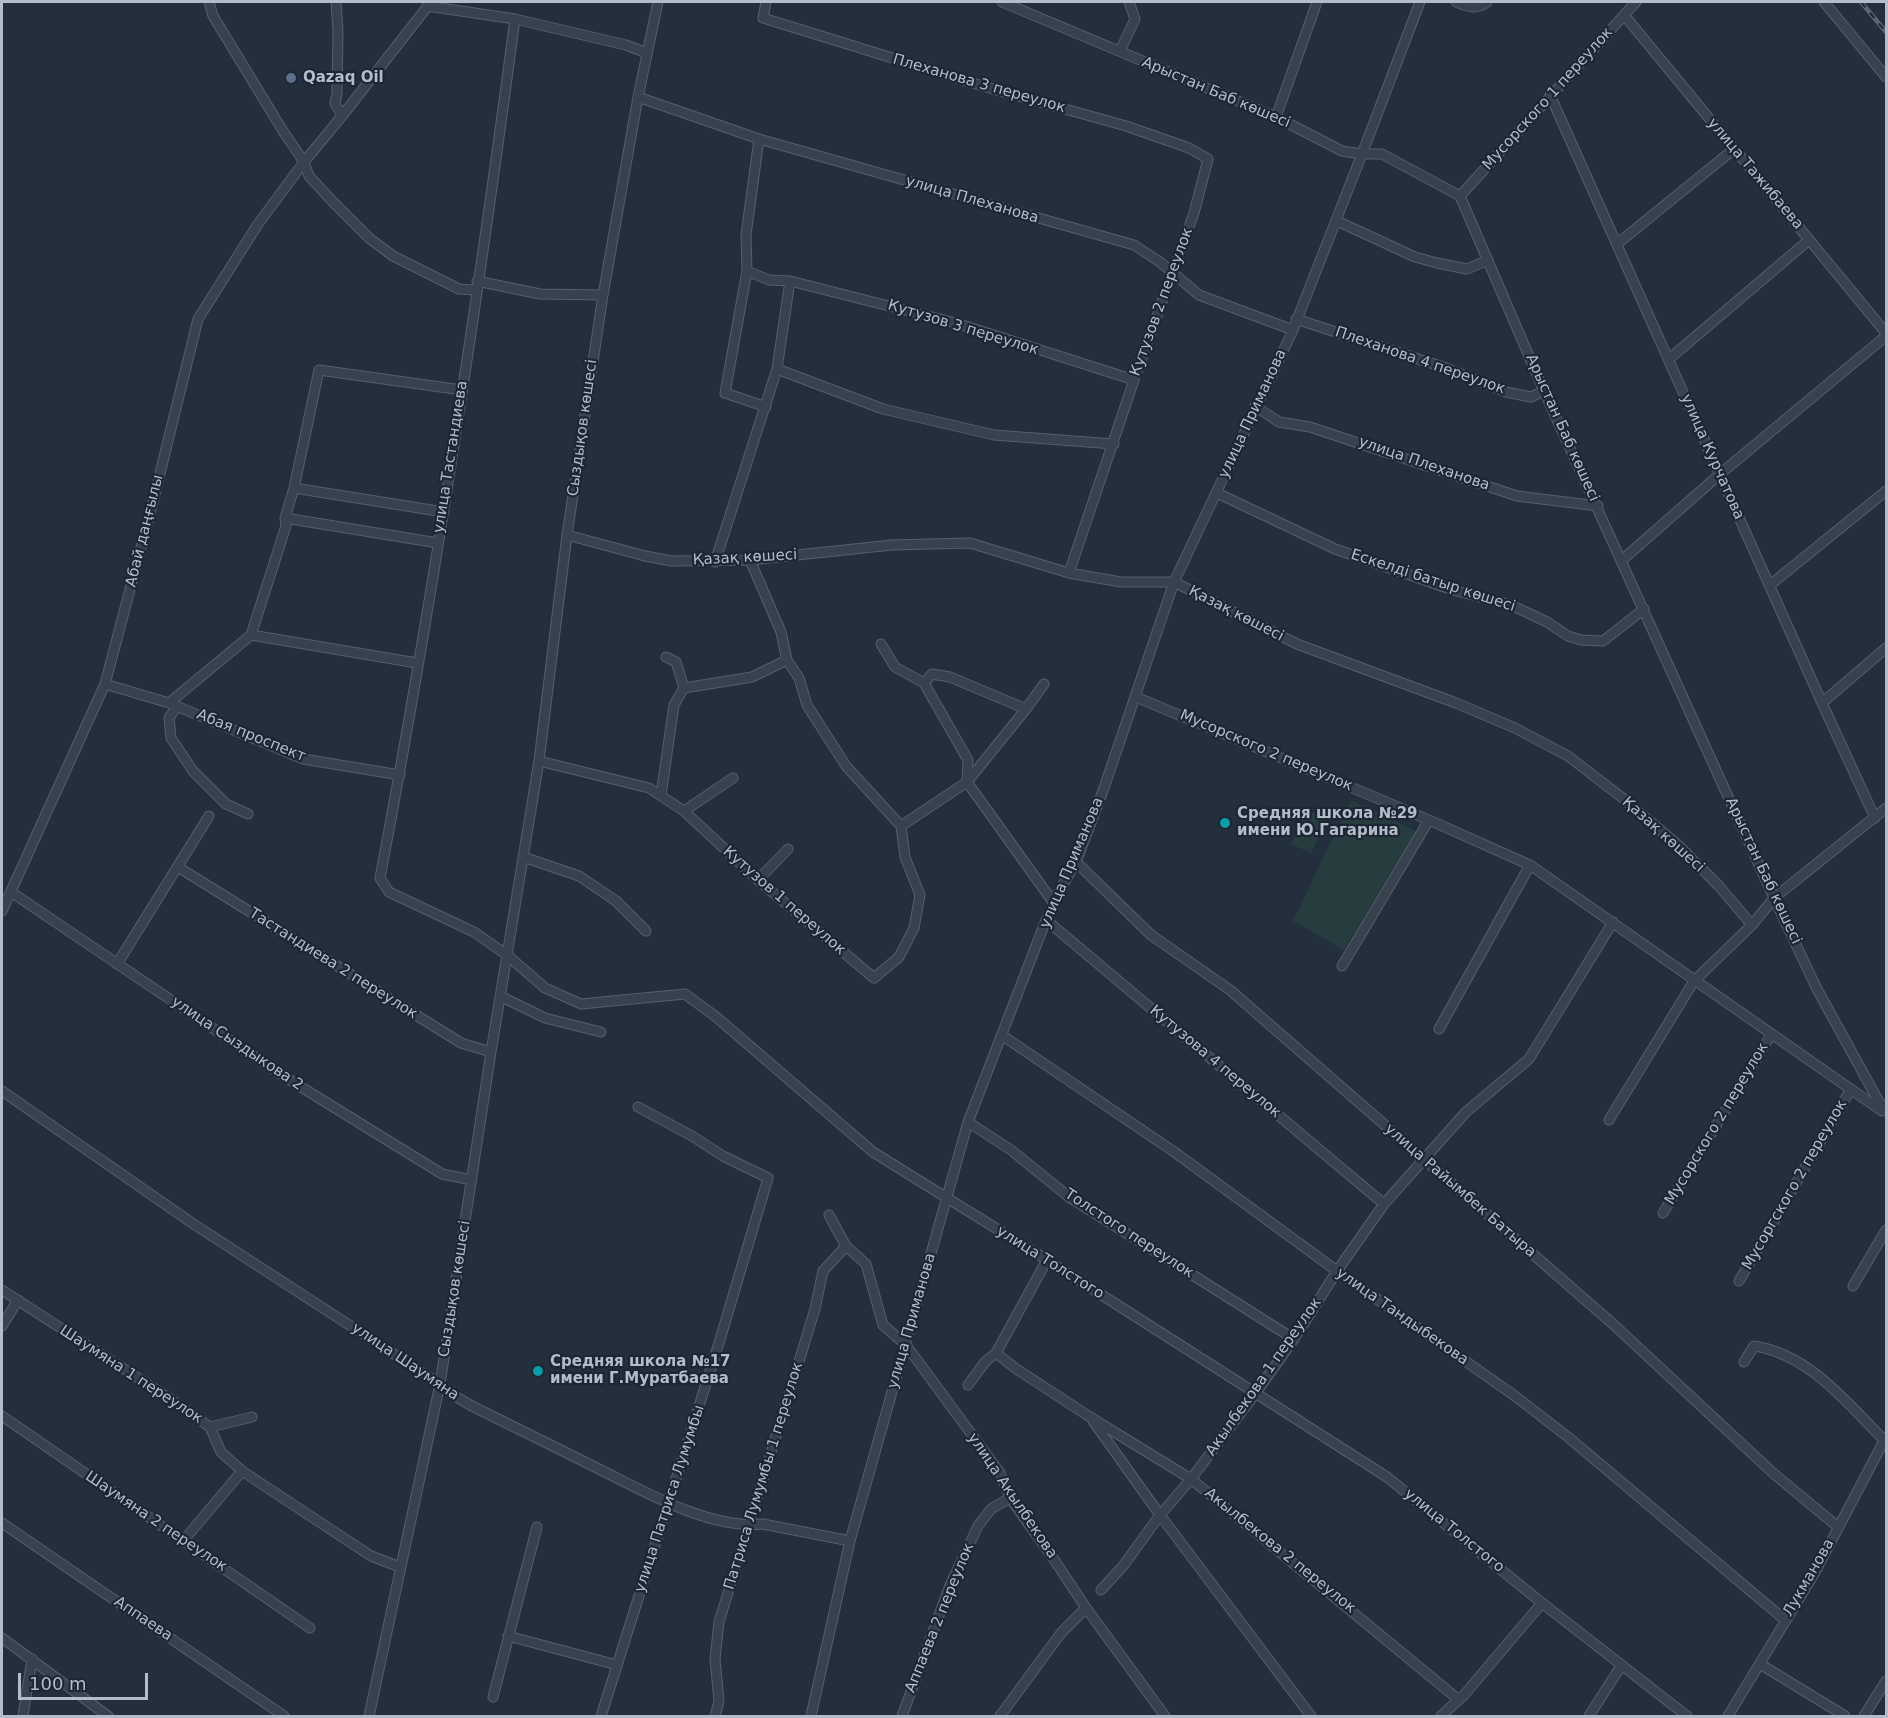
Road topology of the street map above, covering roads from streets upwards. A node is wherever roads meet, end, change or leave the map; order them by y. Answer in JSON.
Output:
{"nodes":[{"id":1,"x":208,"y":2,"type":"edge"},
{"id":2,"x":336,"y":2,"type":"edge"},
{"id":3,"x":658,"y":2,"type":"edge"},
{"id":4,"x":766,"y":2,"type":"edge"},
{"id":5,"x":1002,"y":2,"type":"edge"},
{"id":6,"x":1129,"y":2,"type":"edge"},
{"id":7,"x":1317,"y":2,"type":"edge"},
{"id":8,"x":1420,"y":2,"type":"edge"},
{"id":9,"x":1456,"y":2,"type":"edge"},
{"id":10,"x":1487,"y":2,"type":"edge"},
{"id":11,"x":1636,"y":2,"type":"edge"},
{"id":12,"x":1824,"y":2,"type":"edge"},
{"id":13,"x":429,"y":4,"type":"edge"},
{"id":14,"x":1624,"y":15,"type":"junction"},
{"id":15,"x":515,"y":19,"type":"junction"},
{"id":16,"x":1120,"y":51,"type":"junction"},
{"id":17,"x":647,"y":52,"type":"junction"},
{"id":18,"x":1887,"y":76,"type":"edge"},
{"id":19,"x":1550,"y":95,"type":"junction"},
{"id":20,"x":638,"y":97,"type":"junction"},
{"id":21,"x":342,"y":116,"type":"junction"},
{"id":22,"x":1276,"y":117,"type":"junction"},
{"id":23,"x":759,"y":139,"type":"junction"},
{"id":24,"x":1734,"y":148,"type":"junction"},
{"id":25,"x":1362,"y":154,"type":"junction"},
{"id":26,"x":1208,"y":159,"type":"joint"},
{"id":27,"x":304,"y":162,"type":"junction"},
{"id":28,"x":1460,"y":196,"type":"junction"},
{"id":29,"x":1336,"y":221,"type":"junction"},
{"id":30,"x":1809,"y":240,"type":"junction"},
{"id":31,"x":1617,"y":244,"type":"junction"},
{"id":32,"x":1488,"y":260,"type":"junction"},
{"id":33,"x":747,"y":271,"type":"junction"},
{"id":34,"x":1172,"y":273,"type":"junction"},
{"id":35,"x":790,"y":281,"type":"junction"},
{"id":36,"x":476,"y":285,"type":"junction"},
{"id":37,"x":603,"y":295,"type":"junction"},
{"id":38,"x":1296,"y":319,"type":"junction"},
{"id":39,"x":1293,"y":330,"type":"junction"},
{"id":40,"x":1887,"y":334,"type":"edge"},
{"id":41,"x":1669,"y":359,"type":"junction"},
{"id":42,"x":777,"y":369,"type":"junction"},
{"id":43,"x":1134,"y":380,"type":"junction"},
{"id":44,"x":462,"y":390,"type":"junction"},
{"id":45,"x":1544,"y":391,"type":"junction"},
{"id":46,"x":1255,"y":406,"type":"junction"},
{"id":47,"x":766,"y":407,"type":"junction"},
{"id":48,"x":1114,"y":444,"type":"junction"},
{"id":49,"x":1720,"y":474,"type":"junction"},
{"id":50,"x":294,"y":488,"type":"junction"},
{"id":51,"x":1887,"y":491,"type":"edge"},
{"id":52,"x":1217,"y":493,"type":"junction"},
{"id":53,"x":1598,"y":506,"type":"junction"},
{"id":54,"x":444,"y":512,"type":"junction"},
{"id":55,"x":285,"y":518,"type":"junction"},
{"id":56,"x":567,"y":535,"type":"junction"},
{"id":57,"x":438,"y":543,"type":"junction"},
{"id":58,"x":750,"y":560,"type":"junction"},
{"id":59,"x":1621,"y":561,"type":"junction"},
{"id":60,"x":715,"y":562,"type":"junction"},
{"id":61,"x":1069,"y":573,"type":"junction"},
{"id":62,"x":1174,"y":582,"type":"junction"},
{"id":63,"x":1770,"y":585,"type":"junction"},
{"id":64,"x":1644,"y":609,"type":"junction"},
{"id":65,"x":251,"y":635,"type":"junction"},
{"id":66,"x":881,"y":644,"type":"dead end"},
{"id":67,"x":1887,"y":648,"type":"edge"},
{"id":68,"x":666,"y":657,"type":"dead end"},
{"id":69,"x":787,"y":660,"type":"junction"},
{"id":70,"x":417,"y":663,"type":"junction"},
{"id":71,"x":924,"y":683,"type":"junction"},
{"id":72,"x":105,"y":684,"type":"junction"},
{"id":73,"x":1044,"y":684,"type":"dead end"},
{"id":74,"x":684,"y":688,"type":"junction"},
{"id":75,"x":1136,"y":697,"type":"junction"},
{"id":76,"x":1822,"y":703,"type":"junction"},
{"id":77,"x":173,"y":705,"type":"junction"},
{"id":78,"x":1026,"y":710,"type":"junction"},
{"id":79,"x":539,"y":761,"type":"junction"},
{"id":80,"x":400,"y":776,"type":"junction"},
{"id":81,"x":733,"y":778,"type":"dead end"},
{"id":82,"x":967,"y":782,"type":"junction"},
{"id":83,"x":661,"y":795,"type":"junction"},
{"id":84,"x":1887,"y":808,"type":"edge"},
{"id":85,"x":684,"y":811,"type":"junction"},
{"id":86,"x":248,"y":813,"type":"dead end"},
{"id":87,"x":209,"y":816,"type":"dead end"},
{"id":88,"x":1875,"y":818,"type":"junction"},
{"id":89,"x":1429,"y":820,"type":"junction"},
{"id":90,"x":901,"y":826,"type":"junction"},
{"id":91,"x":788,"y":849,"type":"dead end"},
{"id":92,"x":523,"y":857,"type":"junction"},
{"id":93,"x":1076,"y":861,"type":"junction"},
{"id":94,"x":1530,"y":865,"type":"junction"},
{"id":95,"x":178,"y":867,"type":"junction"},
{"id":96,"x":758,"y":880,"type":"junction"},
{"id":97,"x":12,"y":892,"type":"junction"},
{"id":98,"x":389,"y":892,"type":"joint"},
{"id":99,"x":1774,"y":898,"type":"junction"},
{"id":100,"x":1053,"y":902,"type":"junction"},
{"id":101,"x":2,"y":910,"type":"edge"},
{"id":102,"x":1046,"y":920,"type":"junction"},
{"id":103,"x":1612,"y":922,"type":"junction"},
{"id":104,"x":1752,"y":925,"type":"junction"},
{"id":105,"x":646,"y":931,"type":"dead end"},
{"id":106,"x":507,"y":955,"type":"junction"},
{"id":107,"x":117,"y":964,"type":"junction"},
{"id":108,"x":1342,"y":966,"type":"dead end"},
{"id":109,"x":1694,"y":981,"type":"junction"},
{"id":110,"x":500,"y":996,"type":"junction"},
{"id":111,"x":1439,"y":1029,"type":"dead end"},
{"id":112,"x":601,"y":1032,"type":"dead end"},
{"id":113,"x":1003,"y":1035,"type":"junction"},
{"id":114,"x":1771,"y":1035,"type":"junction"},
{"id":115,"x":491,"y":1052,"type":"junction"},
{"id":116,"x":1851,"y":1089,"type":"junction"},
{"id":117,"x":2,"y":1091,"type":"edge"},
{"id":118,"x":638,"y":1107,"type":"dead end"},
{"id":119,"x":1887,"y":1109,"type":"edge"},
{"id":120,"x":1887,"y":1114,"type":"edge"},
{"id":121,"x":1609,"y":1120,"type":"dead end"},
{"id":122,"x":968,"y":1122,"type":"junction"},
{"id":123,"x":1424,"y":1160,"type":"junction"},
{"id":124,"x":472,"y":1180,"type":"junction"},
{"id":125,"x":947,"y":1199,"type":"junction"},
{"id":126,"x":1384,"y":1204,"type":"junction"},
{"id":127,"x":1664,"y":1213,"type":"dead end"},
{"id":128,"x":829,"y":1215,"type":"dead end"},
{"id":129,"x":1887,"y":1230,"type":"edge"},
{"id":130,"x":846,"y":1246,"type":"junction"},
{"id":131,"x":1047,"y":1260,"type":"junction"},
{"id":132,"x":1337,"y":1271,"type":"junction"},
{"id":133,"x":1739,"y":1281,"type":"dead end"},
{"id":134,"x":1853,"y":1286,"type":"dead end"},
{"id":135,"x":2,"y":1290,"type":"edge"},
{"id":136,"x":18,"y":1300,"type":"junction"},
{"id":137,"x":2,"y":1326,"type":"edge"},
{"id":138,"x":1294,"y":1339,"type":"junction"},
{"id":139,"x":906,"y":1345,"type":"junction"},
{"id":140,"x":996,"y":1353,"type":"junction"},
{"id":141,"x":1744,"y":1362,"type":"dead end"},
{"id":142,"x":440,"y":1384,"type":"junction"},
{"id":143,"x":968,"y":1385,"type":"dead end"},
{"id":144,"x":1255,"y":1394,"type":"junction"},
{"id":145,"x":2,"y":1416,"type":"edge"},
{"id":146,"x":252,"y":1417,"type":"dead end"},
{"id":147,"x":1090,"y":1417,"type":"junction"},
{"id":148,"x":210,"y":1427,"type":"junction"},
{"id":149,"x":1125,"y":1438,"type":"junction"},
{"id":150,"x":1886,"y":1439,"type":"edge"},
{"id":151,"x":1116,"y":1454,"type":"junction"},
{"id":152,"x":242,"y":1471,"type":"junction"},
{"id":153,"x":1191,"y":1479,"type":"junction"},
{"id":154,"x":1010,"y":1498,"type":"junction"},
{"id":155,"x":668,"y":1503,"type":"junction"},
{"id":156,"x":1160,"y":1515,"type":"junction"},
{"id":157,"x":2,"y":1523,"type":"edge"},
{"id":158,"x":749,"y":1525,"type":"junction"},
{"id":159,"x":537,"y":1527,"type":"dead end"},
{"id":160,"x":1838,"y":1527,"type":"junction"},
{"id":161,"x":184,"y":1540,"type":"junction"},
{"id":162,"x":850,"y":1541,"type":"junction"},
{"id":163,"x":400,"y":1567,"type":"junction"},
{"id":164,"x":1101,"y":1590,"type":"dead end"},
{"id":165,"x":1542,"y":1603,"type":"junction"},
{"id":166,"x":1086,"y":1608,"type":"junction"},
{"id":167,"x":1785,"y":1620,"type":"junction"},
{"id":168,"x":310,"y":1628,"type":"dead end"},
{"id":169,"x":508,"y":1636,"type":"junction"},
{"id":170,"x":2,"y":1638,"type":"edge"},
{"id":171,"x":32,"y":1659,"type":"junction"},
{"id":172,"x":1760,"y":1664,"type":"junction"},
{"id":173,"x":617,"y":1665,"type":"junction"},
{"id":174,"x":1621,"y":1666,"type":"junction"},
{"id":175,"x":1887,"y":1681,"type":"edge"},
{"id":176,"x":493,"y":1697,"type":"dead end"},
{"id":177,"x":1459,"y":1700,"type":"junction"},
{"id":178,"x":23,"y":1716,"type":"edge"},
{"id":179,"x":108,"y":1716,"type":"edge"},
{"id":180,"x":284,"y":1716,"type":"edge"},
{"id":181,"x":369,"y":1716,"type":"edge"},
{"id":182,"x":601,"y":1716,"type":"edge"},
{"id":183,"x":715,"y":1716,"type":"edge"},
{"id":184,"x":811,"y":1716,"type":"edge"},
{"id":185,"x":902,"y":1716,"type":"edge"},
{"id":186,"x":1000,"y":1716,"type":"edge"},
{"id":187,"x":1165,"y":1716,"type":"edge"},
{"id":188,"x":1311,"y":1716,"type":"edge"},
{"id":189,"x":1441,"y":1716,"type":"edge"},
{"id":190,"x":1589,"y":1716,"type":"edge"},
{"id":191,"x":1687,"y":1716,"type":"edge"},
{"id":192,"x":1728,"y":1716,"type":"edge"},
{"id":193,"x":1845,"y":1716,"type":"edge"},
{"id":194,"x":1864,"y":1716,"type":"edge"}],
"edges":[{"from":1,"to":27,"type":"street"},
{"from":2,"to":21,"type":"street"},
{"from":3,"to":17,"type":"street","name":"Сыздықов көшесі"},
{"from":4,"to":26,"type":"street","name":"Плеханова 3 переулок"},
{"from":5,"to":16,"type":"street","name":"Арыстан Баб көшесі"},
{"from":6,"to":16,"type":"street"},
{"from":7,"to":22,"type":"street"},
{"from":8,"to":25,"type":"street","name":"улица Приманова"},
{"from":9,"to":10,"type":"street"},
{"from":11,"to":14,"type":"street","name":"Мусорского 1 переулок"},
{"from":12,"to":18,"type":"street"},
{"from":13,"to":15,"type":"street"},
{"from":13,"to":21,"type":"street","name":"Абай даңғылы"},
{"from":14,"to":19,"type":"street","name":"Мусорского 1 переулок"},
{"from":14,"to":24,"type":"street","name":"улица Тажибаева"},
{"from":15,"to":17,"type":"street"},
{"from":15,"to":36,"type":"street","name":"улица Тастандиева"},
{"from":16,"to":22,"type":"street","name":"Арыстан Баб көшесі"},
{"from":17,"to":20,"type":"street","name":"Сыздықов көшесі"},
{"from":19,"to":28,"type":"street","name":"Мусорского 1 переулок"},
{"from":19,"to":31,"type":"street","name":"улица Курчатова"},
{"from":20,"to":23,"type":"street","name":"улица Плеханова"},
{"from":20,"to":37,"type":"street","name":"Сыздықов көшесі"},
{"from":21,"to":27,"type":"street","name":"Абай даңғылы"},
{"from":22,"to":25,"type":"street","name":"Арыстан Баб көшесі"},
{"from":23,"to":33,"type":"street"},
{"from":23,"to":34,"type":"street","name":"улица Плеханова"},
{"from":24,"to":30,"type":"street","name":"улица Тажибаева"},
{"from":24,"to":31,"type":"street"},
{"from":25,"to":28,"type":"street","name":"Арыстан Баб көшесі"},
{"from":25,"to":29,"type":"street","name":"улица Приманова"},
{"from":26,"to":34,"type":"street","name":"Кутузов 2 переулок"},
{"from":27,"to":36,"type":"street"},
{"from":27,"to":72,"type":"street","name":"Абай даңғылы"},
{"from":28,"to":32,"type":"street","name":"Арыстан Баб көшесі"},
{"from":29,"to":32,"type":"street"},
{"from":29,"to":38,"type":"street","name":"улица Приманова"},
{"from":30,"to":40,"type":"street","name":"улица Тажибаева"},
{"from":30,"to":41,"type":"street"},
{"from":31,"to":41,"type":"street","name":"улица Курчатова"},
{"from":32,"to":45,"type":"street","name":"Арыстан Баб көшесі"},
{"from":33,"to":35,"type":"street","name":"Кутузов 3 переулок"},
{"from":33,"to":47,"type":"street"},
{"from":34,"to":39,"type":"street","name":"улица Плеханова"},
{"from":34,"to":43,"type":"street","name":"Кутузов 2 переулок"},
{"from":35,"to":42,"type":"street"},
{"from":35,"to":43,"type":"street","name":"Кутузов 3 переулок"},
{"from":36,"to":37,"type":"street"},
{"from":36,"to":44,"type":"street","name":"улица Тастандиева"},
{"from":37,"to":56,"type":"street","name":"Сыздықов көшесі"},
{"from":38,"to":39,"type":"street","name":"улица Приманова"},
{"from":38,"to":45,"type":"street","name":"Плеханова 4 переулок"},
{"from":39,"to":46,"type":"street","name":"улица Приманова"},
{"from":40,"to":49,"type":"street"},
{"from":41,"to":49,"type":"street","name":"улица Курчатова"},
{"from":42,"to":47,"type":"street"},
{"from":42,"to":48,"type":"street"},
{"from":43,"to":48,"type":"street","name":"Кутузов 2 переулок"},
{"from":44,"to":50,"type":"street"},
{"from":44,"to":54,"type":"street","name":"улица Тастандиева"},
{"from":45,"to":53,"type":"street","name":"Арыстан Баб көшесі"},
{"from":46,"to":52,"type":"street","name":"улица Приманова"},
{"from":46,"to":53,"type":"street","name":"улица Плеханова"},
{"from":47,"to":60,"type":"street"},
{"from":48,"to":61,"type":"street","name":"Кутузов 2 переулок"},
{"from":49,"to":59,"type":"street"},
{"from":49,"to":63,"type":"street","name":"улица Курчатова"},
{"from":50,"to":54,"type":"street"},
{"from":50,"to":55,"type":"street"},
{"from":51,"to":63,"type":"street"},
{"from":52,"to":62,"type":"street","name":"улица Приманова"},
{"from":52,"to":64,"type":"street","name":"Ескелді батыр көшесі"},
{"from":53,"to":59,"type":"street","name":"Арыстан Баб көшесі"},
{"from":54,"to":57,"type":"street","name":"улица Тастандиева"},
{"from":55,"to":57,"type":"street"},
{"from":55,"to":65,"type":"street"},
{"from":56,"to":60,"type":"street","name":"Қазақ көшесі"},
{"from":56,"to":79,"type":"street","name":"Сыздықов көшесі"},
{"from":57,"to":70,"type":"street","name":"улица Тастандиева"},
{"from":58,"to":60,"type":"street","name":"Қазақ көшесі"},
{"from":58,"to":61,"type":"street","name":"Қазақ көшесі"},
{"from":58,"to":69,"type":"street"},
{"from":59,"to":64,"type":"street","name":"Арыстан Баб көшесі"},
{"from":61,"to":62,"type":"street","name":"Қазақ көшесі"},
{"from":62,"to":75,"type":"street","name":"улица Приманова"},
{"from":62,"to":104,"type":"street","name":"Қазақ көшесі"},
{"from":63,"to":76,"type":"street","name":"улица Курчатова"},
{"from":64,"to":99,"type":"street","name":"Арыстан Баб көшесі"},
{"from":65,"to":70,"type":"street"},
{"from":65,"to":77,"type":"street"},
{"from":66,"to":71,"type":"street"},
{"from":67,"to":76,"type":"street"},
{"from":68,"to":74,"type":"street"},
{"from":69,"to":74,"type":"street"},
{"from":69,"to":90,"type":"street"},
{"from":70,"to":80,"type":"street","name":"улица Тастандиева"},
{"from":71,"to":78,"type":"street"},
{"from":71,"to":82,"type":"street"},
{"from":72,"to":77,"type":"street","name":"Абая проспект"},
{"from":72,"to":97,"type":"street","name":"Абай даңғылы"},
{"from":73,"to":78,"type":"street"},
{"from":74,"to":83,"type":"street"},
{"from":75,"to":89,"type":"street","name":"Мусорского 2 переулок"},
{"from":75,"to":93,"type":"street","name":"улица Приманова"},
{"from":76,"to":88,"type":"street","name":"улица Курчатова"},
{"from":77,"to":80,"type":"street","name":"Абая проспект"},
{"from":77,"to":86,"type":"street"},
{"from":78,"to":82,"type":"street"},
{"from":79,"to":83,"type":"street","name":"Кутузов 1 переулок"},
{"from":79,"to":92,"type":"street","name":"Сыздықов көшесі"},
{"from":80,"to":98,"type":"street","name":"улица Тастандиева"},
{"from":81,"to":85,"type":"street"},
{"from":82,"to":90,"type":"street"},
{"from":82,"to":100,"type":"street"},
{"from":83,"to":85,"type":"street","name":"Кутузов 1 переулок"},
{"from":84,"to":88,"type":"street"},
{"from":85,"to":96,"type":"street","name":"Кутузов 1 переулок"},
{"from":87,"to":95,"type":"street"},
{"from":88,"to":99,"type":"street"},
{"from":89,"to":94,"type":"street","name":"Мусорского 2 переулок"},
{"from":89,"to":108,"type":"street"},
{"from":90,"to":96,"type":"street","name":"Кутузов 1 переулок"},
{"from":91,"to":96,"type":"street"},
{"from":92,"to":105,"type":"street"},
{"from":92,"to":106,"type":"street","name":"Сыздықов көшесі"},
{"from":93,"to":100,"type":"street","name":"улица Приманова"},
{"from":93,"to":123,"type":"street","name":"улица Райымбек Батыра"},
{"from":94,"to":103,"type":"street","name":"Мусорского 2 переулок"},
{"from":94,"to":111,"type":"street"},
{"from":95,"to":107,"type":"street"},
{"from":95,"to":115,"type":"street","name":"Тастандиева 2 переулок"},
{"from":97,"to":101,"type":"street","name":"Абай даңғылы"},
{"from":97,"to":107,"type":"street","name":"улица Сыздыкова 2"},
{"from":98,"to":106,"type":"street","name":"улица Толстого"},
{"from":99,"to":104,"type":"street"},
{"from":99,"to":119,"type":"street","name":"Арыстан Баб көшесі"},
{"from":100,"to":102,"type":"street","name":"улица Приманова"},
{"from":102,"to":113,"type":"street","name":"улица Приманова"},
{"from":102,"to":126,"type":"street","name":"Кутузова 4 переулок"},
{"from":103,"to":109,"type":"street","name":"Мусорского 2 переулок"},
{"from":103,"to":123,"type":"street"},
{"from":104,"to":109,"type":"street"},
{"from":106,"to":110,"type":"street","name":"Сыздықов көшесі"},
{"from":106,"to":125,"type":"street","name":"улица Толстого"},
{"from":107,"to":124,"type":"street","name":"улица Сыздыкова 2"},
{"from":109,"to":114,"type":"street","name":"Мусорского 2 переулок"},
{"from":109,"to":121,"type":"street"},
{"from":110,"to":112,"type":"street"},
{"from":110,"to":115,"type":"street","name":"Сыздықов көшесі"},
{"from":113,"to":122,"type":"street","name":"улица Приманова"},
{"from":113,"to":132,"type":"street","name":"улица Тандыбекова"},
{"from":114,"to":116,"type":"street","name":"Мусорского 2 переулок"},
{"from":114,"to":127,"type":"street","name":"Мусорского 2 переулок"},
{"from":115,"to":124,"type":"street","name":"Сыздықов көшесі"},
{"from":116,"to":120,"type":"street","name":"Мусорского 2 переулок"},
{"from":116,"to":133,"type":"street","name":"Мусоргского 2 переулок"},
{"from":117,"to":142,"type":"street","name":"улица Шаумяна"},
{"from":118,"to":155,"type":"street","name":"улица Патриса Лумумбы"},
{"from":122,"to":125,"type":"street","name":"улица Приманова"},
{"from":122,"to":138,"type":"street","name":"Толстого переулок"},
{"from":123,"to":126,"type":"street","name":"Акылбекова 1 переулок"},
{"from":123,"to":160,"type":"street","name":"улица Райымбек Батыра"},
{"from":124,"to":142,"type":"street","name":"Сыздықов көшесі"},
{"from":125,"to":131,"type":"street","name":"улица Толстого"},
{"from":125,"to":139,"type":"street","name":"улица Приманова"},
{"from":126,"to":132,"type":"street","name":"Акылбекова 1 переулок"},
{"from":128,"to":130,"type":"street","name":"улица Акылбекова"},
{"from":129,"to":134,"type":"street"},
{"from":130,"to":139,"type":"street","name":"улица Акылбекова"},
{"from":130,"to":158,"type":"street","name":"Патриса Лумумбы 1 переулок"},
{"from":131,"to":140,"type":"street"},
{"from":131,"to":144,"type":"street","name":"улица Толстого"},
{"from":132,"to":138,"type":"street","name":"Акылбекова 1 переулок"},
{"from":132,"to":167,"type":"street","name":"улица Тандыбекова"},
{"from":135,"to":136,"type":"street","name":"Шаумяна 1 переулок"},
{"from":136,"to":137,"type":"street"},
{"from":136,"to":148,"type":"street","name":"Шаумяна 1 переулок"},
{"from":138,"to":144,"type":"street","name":"Акылбекова 1 переулок"},
{"from":139,"to":154,"type":"street","name":"улица Акылбекова"},
{"from":139,"to":162,"type":"street","name":"улица Приманова"},
{"from":140,"to":143,"type":"street"},
{"from":140,"to":147,"type":"street","name":"Акылбекова 2 переулок"},
{"from":141,"to":150,"type":"street"},
{"from":142,"to":155,"type":"street","name":"улица Шаумяна"},
{"from":142,"to":163,"type":"street","name":"Сыздықов көшесі"},
{"from":144,"to":153,"type":"street","name":"Акылбекова 1 переулок"},
{"from":144,"to":165,"type":"street","name":"улица Толстого"},
{"from":145,"to":161,"type":"street","name":"Шаумяна 2 переулок"},
{"from":146,"to":148,"type":"street"},
{"from":147,"to":149,"type":"street","name":"Акылбекова 2 переулок"},
{"from":147,"to":151,"type":"street","name":"Акылбекова 2 переулок"},
{"from":148,"to":152,"type":"street","name":"Шаумяна 1 переулок"},
{"from":149,"to":151,"type":"street"},
{"from":149,"to":153,"type":"street","name":"Акылбекова 2 переулок"},
{"from":150,"to":160,"type":"street","name":"Лукманова"},
{"from":151,"to":156,"type":"street","name":"Акылбекова 2 переулок"},
{"from":152,"to":161,"type":"street"},
{"from":152,"to":163,"type":"street","name":"Шаумяна 1 переулок"},
{"from":153,"to":156,"type":"street","name":"Акылбекова 1 переулок"},
{"from":153,"to":177,"type":"street","name":"Акылбекова 2 переулок"},
{"from":154,"to":166,"type":"street","name":"улица Акылбекова"},
{"from":154,"to":185,"type":"street","name":"Аппаева 2 переулок"},
{"from":155,"to":158,"type":"street","name":"улица Шаумяна"},
{"from":155,"to":173,"type":"street","name":"улица Патриса Лумумбы"},
{"from":156,"to":164,"type":"street","name":"Акылбекова 1 переулок"},
{"from":156,"to":188,"type":"street","name":"Акылбекова 2 переулок"},
{"from":157,"to":180,"type":"street","name":"Аппаева"},
{"from":158,"to":162,"type":"street","name":"улица Шаумяна"},
{"from":158,"to":183,"type":"street","name":"Патриса Лумумбы 1 переулок"},
{"from":159,"to":169,"type":"street"},
{"from":160,"to":167,"type":"street","name":"Лукманова"},
{"from":161,"to":168,"type":"street","name":"Шаумяна 2 переулок"},
{"from":162,"to":184,"type":"street","name":"улица Приманова"},
{"from":163,"to":181,"type":"street","name":"Сыздықов көшесі"},
{"from":165,"to":174,"type":"street","name":"улица Толстого"},
{"from":165,"to":177,"type":"street"},
{"from":166,"to":186,"type":"street"},
{"from":166,"to":187,"type":"street","name":"улица Акылбекова"},
{"from":167,"to":172,"type":"street","name":"Лукманова"},
{"from":169,"to":173,"type":"street"},
{"from":169,"to":176,"type":"street"},
{"from":170,"to":171,"type":"street"},
{"from":171,"to":178,"type":"street"},
{"from":171,"to":179,"type":"street"},
{"from":172,"to":192,"type":"street","name":"Лукманова"},
{"from":172,"to":193,"type":"street"},
{"from":173,"to":182,"type":"street","name":"улица Патриса Лумумбы"},
{"from":174,"to":190,"type":"street"},
{"from":174,"to":191,"type":"street","name":"улица Толстого"},
{"from":175,"to":194,"type":"street"},
{"from":177,"to":189,"type":"street"}]}
